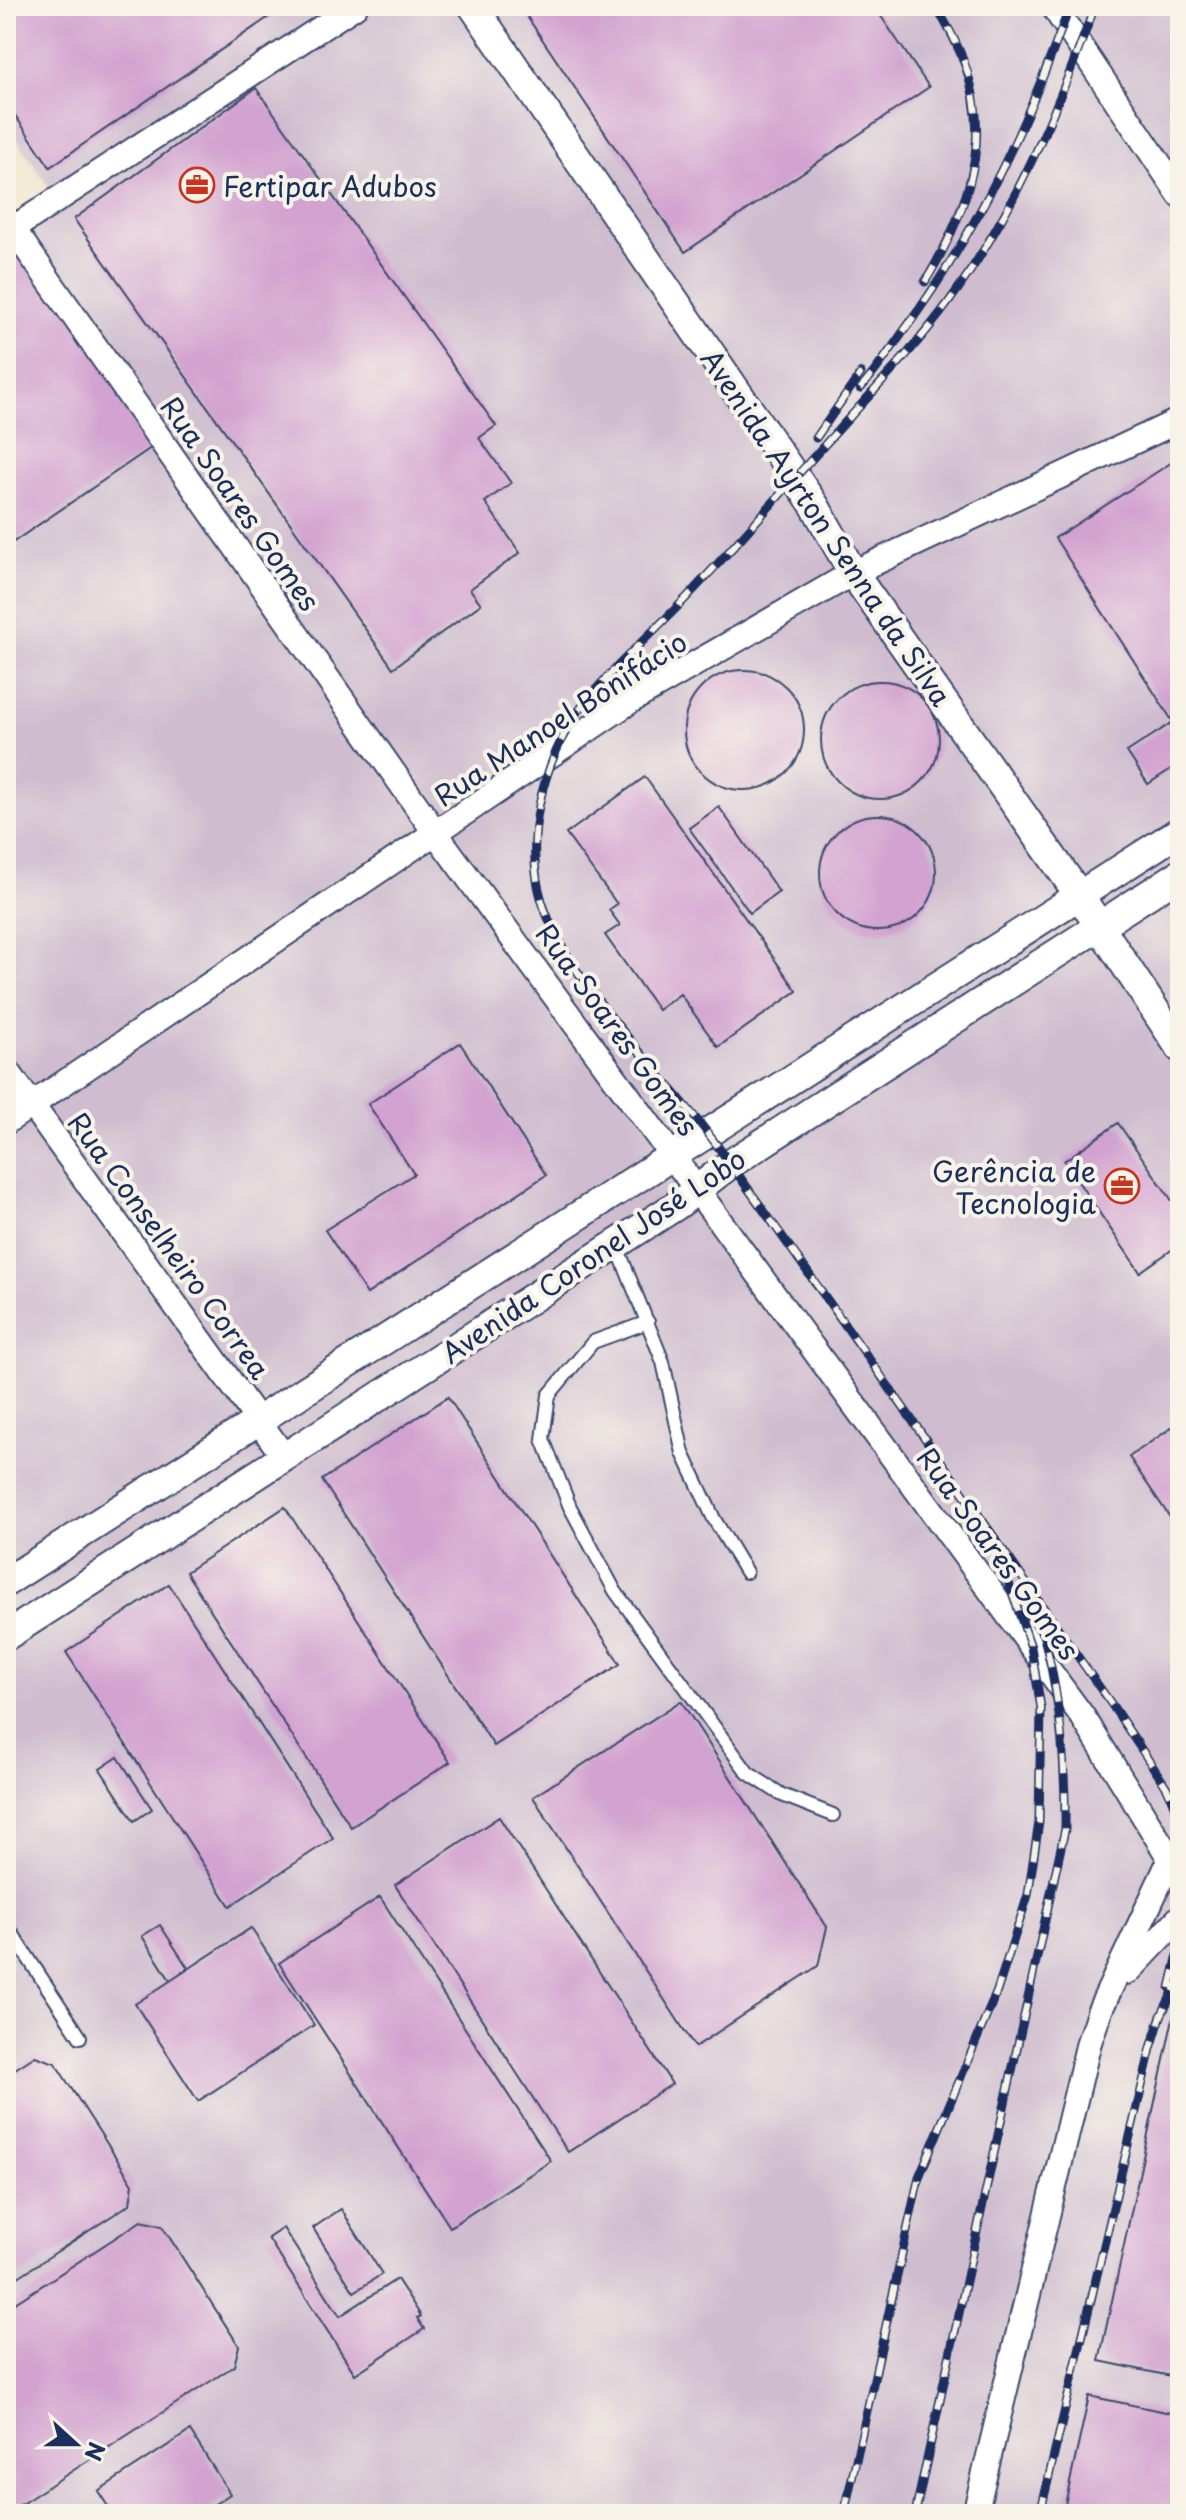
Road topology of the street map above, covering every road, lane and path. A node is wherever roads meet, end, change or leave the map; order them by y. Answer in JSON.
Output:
{"nodes":[{"id":1,"x":355,"y":6,"type":"edge"},
{"id":2,"x":473,"y":6,"type":"edge"},
{"id":3,"x":1053,"y":6,"type":"edge"},
{"id":4,"x":1180,"y":195,"type":"edge"},
{"id":5,"x":8,"y":227,"type":"edge"},
{"id":6,"x":1180,"y":420,"type":"edge"},
{"id":7,"x":853,"y":573,"type":"junction"},
{"id":8,"x":1180,"y":831,"type":"edge"},
{"id":9,"x":437,"y":835,"type":"junction"},
{"id":10,"x":1180,"y":874,"type":"edge"},
{"id":11,"x":1079,"y":895,"type":"junction"},
{"id":12,"x":1099,"y":925,"type":"junction"},
{"id":13,"x":1180,"y":1048,"type":"edge"},
{"id":14,"x":6,"y":1069,"type":"edge"},
{"id":15,"x":31,"y":1106,"type":"junction"},
{"id":16,"x":6,"y":1122,"type":"edge"},
{"id":17,"x":672,"y":1153,"type":"junction"},
{"id":18,"x":698,"y":1189,"type":"junction"},
{"id":19,"x":616,"y":1244,"type":"junction"},
{"id":20,"x":648,"y":1322,"type":"junction"},
{"id":21,"x":259,"y":1418,"type":"junction"},
{"id":22,"x":285,"y":1458,"type":"junction"},
{"id":23,"x":746,"y":1572,"type":"dead end"},
{"id":24,"x":6,"y":1582,"type":"edge"},
{"id":25,"x":6,"y":1636,"type":"edge"},
{"id":26,"x":833,"y":1815,"type":"dead end"},
{"id":27,"x":1177,"y":1861,"type":"edge"},
{"id":28,"x":1180,"y":1917,"type":"edge"},
{"id":29,"x":6,"y":1924,"type":"edge"},
{"id":30,"x":1111,"y":1991,"type":"junction"},
{"id":31,"x":80,"y":2037,"type":"dead end"},
{"id":32,"x":975,"y":2514,"type":"edge"}],
"edges":[{"from":1,"to":5,"type":"street"},
{"from":2,"to":7,"type":"street","name":"Avenida Ayrton Senna da Silva"},
{"from":3,"to":4,"type":"street"},
{"from":5,"to":9,"type":"street","name":"Rua Soares Gomes"},
{"from":6,"to":7,"type":"street","name":"Rua Manoel Bonifácio"},
{"from":7,"to":9,"type":"street","name":"Rua Manoel Bonifácio"},
{"from":7,"to":11,"type":"street","name":"Avenida Ayrton Senna da Silva"},
{"from":8,"to":11,"type":"street","name":"Avenida Coronel José Lobo"},
{"from":9,"to":15,"type":"street","name":"Rua Manoel Bonifácio"},
{"from":9,"to":17,"type":"street","name":"Rua Soares Gomes"},
{"from":10,"to":12,"type":"street","name":"Avenida Coronel José Lobo"},
{"from":11,"to":12,"type":"street","name":"Avenida Ayrton Senna da Silva"},
{"from":11,"to":17,"type":"street","name":"Avenida Coronel José Lobo"},
{"from":12,"to":13,"type":"street","name":"Avenida Ayrton Senna da Silva"},
{"from":12,"to":18,"type":"street","name":"Avenida Coronel José Lobo"},
{"from":14,"to":15,"type":"street","name":"Rua Conselheiro Correa"},
{"from":15,"to":16,"type":"street","name":"Rua Manoel Bonifácio"},
{"from":15,"to":21,"type":"street","name":"Rua Conselheiro Correa"},
{"from":17,"to":18,"type":"street","name":"Rua Soares Gomes"},
{"from":17,"to":21,"type":"street","name":"Avenida Coronel José Lobo"},
{"from":18,"to":19,"type":"street","name":"Avenida Coronel José Lobo"},
{"from":18,"to":27,"type":"street","name":"Rua Soares Gomes"},
{"from":19,"to":20,"type":"lane"},
{"from":19,"to":22,"type":"street","name":"Avenida Coronel José Lobo"},
{"from":20,"to":23,"type":"lane"},
{"from":20,"to":26,"type":"lane"},
{"from":21,"to":22,"type":"street","name":"Rua Conselheiro Correa"},
{"from":21,"to":24,"type":"street","name":"Avenida Coronel José Lobo"},
{"from":22,"to":25,"type":"street","name":"Avenida Coronel José Lobo"},
{"from":27,"to":30,"type":"street"},
{"from":28,"to":30,"type":"street"},
{"from":29,"to":31,"type":"lane"},
{"from":30,"to":32,"type":"street"}]}
